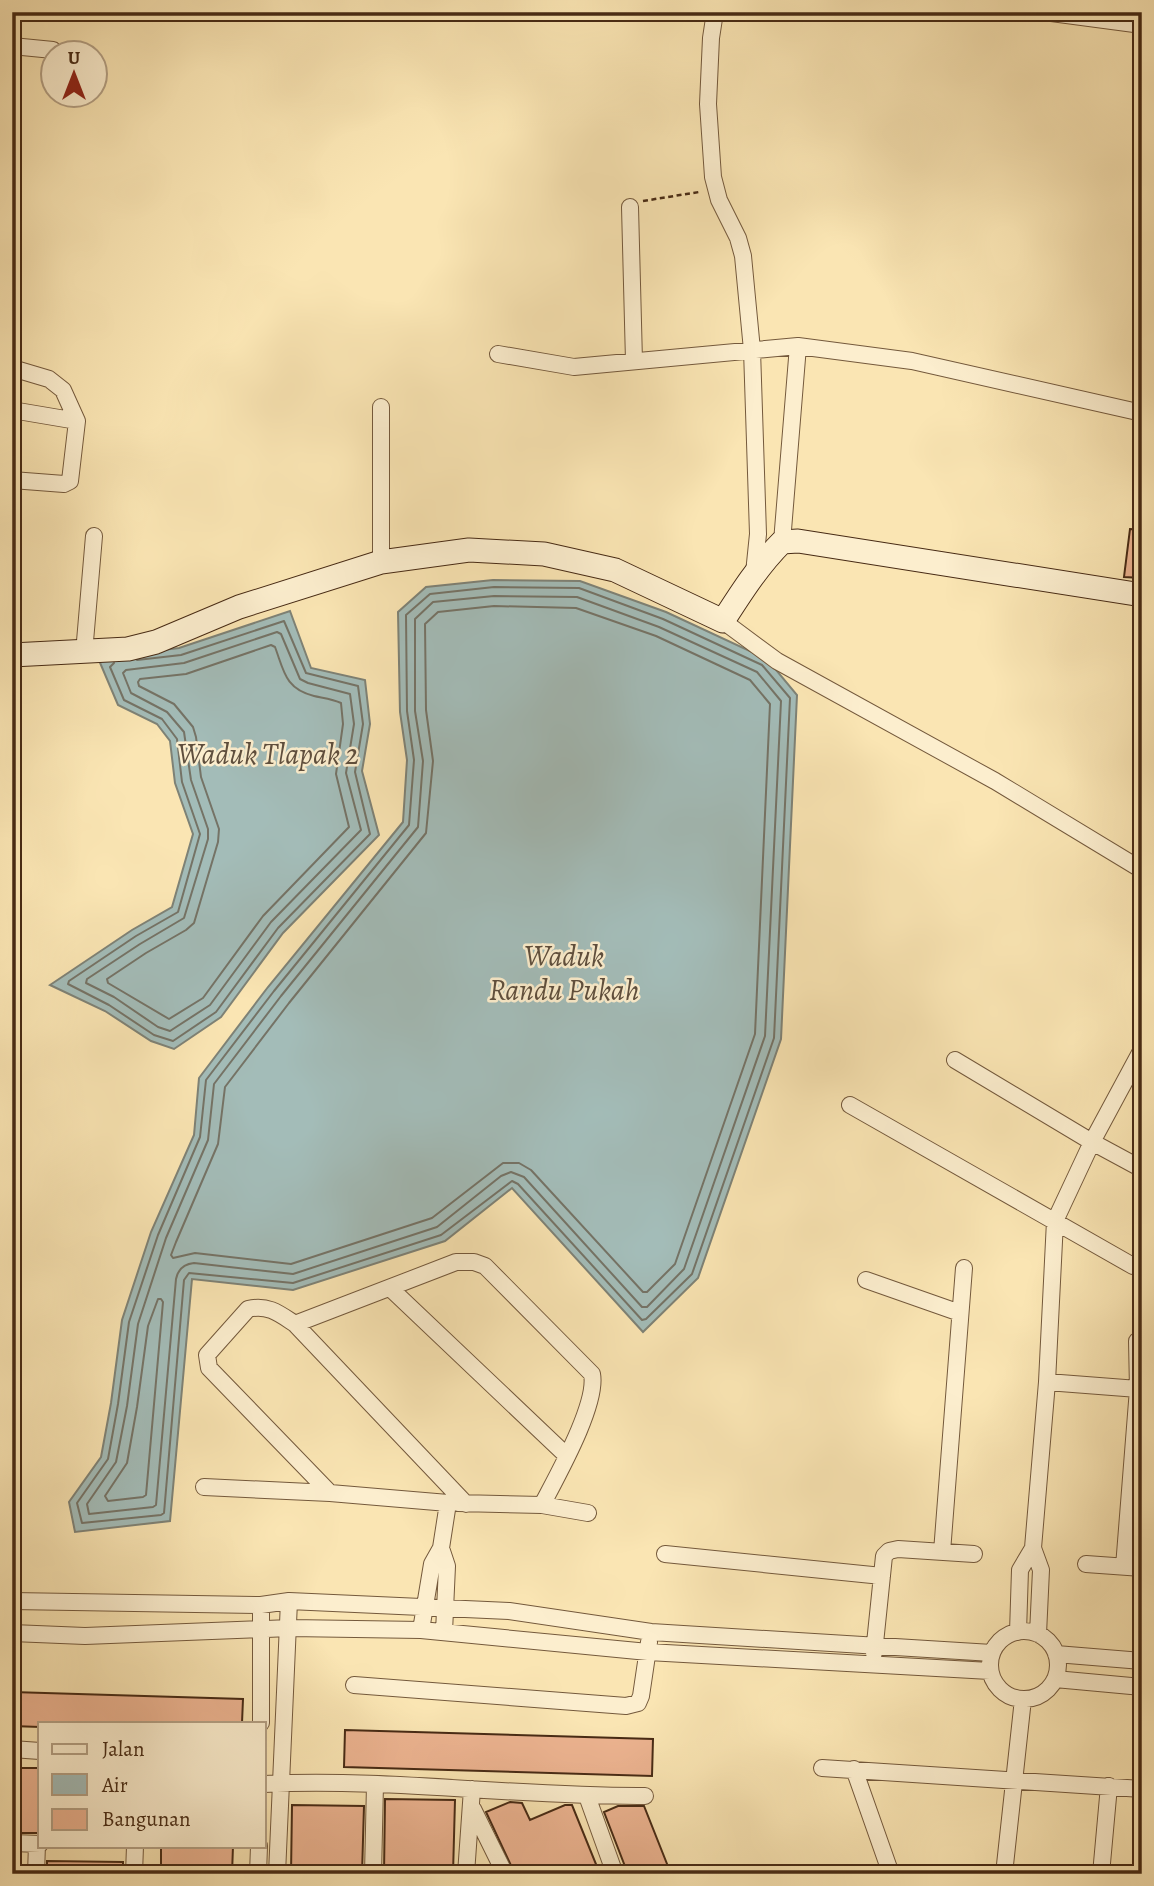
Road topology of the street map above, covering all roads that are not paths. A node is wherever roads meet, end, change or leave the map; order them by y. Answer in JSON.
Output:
{"nodes":[{"id":1,"x":715,"y":12,"type":"edge"},
{"id":2,"x":1044,"y":12,"type":"edge"},
{"id":3,"x":1142,"y":25,"type":"edge"},
{"id":4,"x":12,"y":46,"type":"edge"},
{"id":5,"x":38,"y":49,"type":"edge"},
{"id":6,"x":629,"y":207,"type":"road end"},
{"id":7,"x":798,"y":346,"type":"junction"},
{"id":8,"x":752,"y":350,"type":"junction"},
{"id":9,"x":498,"y":354,"type":"dead end"},
{"id":10,"x":634,"y":361,"type":"junction"},
{"id":11,"x":12,"y":368,"type":"edge"},
{"id":12,"x":381,"y":407,"type":"dead end"},
{"id":13,"x":12,"y":411,"type":"edge"},
{"id":14,"x":1142,"y":413,"type":"edge"},
{"id":15,"x":77,"y":421,"type":"junction"},
{"id":16,"x":12,"y":480,"type":"edge"},
{"id":17,"x":94,"y":536,"type":"dead end"},
{"id":18,"x":782,"y":542,"type":"junction"},
{"id":19,"x":381,"y":562,"type":"junction"},
{"id":20,"x":754,"y":574,"type":"junction"},
{"id":21,"x":1142,"y":595,"type":"edge"},
{"id":22,"x":723,"y":621,"type":"junction"},
{"id":23,"x":84,"y":653,"type":"junction"},
{"id":24,"x":12,"y":655,"type":"edge"},
{"id":25,"x":1142,"y":870,"type":"edge"},
{"id":26,"x":1141,"y":1051,"type":"edge"},
{"id":27,"x":955,"y":1060,"type":"dead end"},
{"id":28,"x":850,"y":1105,"type":"dead end"},
{"id":29,"x":1092,"y":1142,"type":"junction"},
{"id":30,"x":1142,"y":1169,"type":"edge"},
{"id":31,"x":1055,"y":1221,"type":"junction"},
{"id":32,"x":1133,"y":1266,"type":"dead end"},
{"id":33,"x":964,"y":1268,"type":"dead end"},
{"id":34,"x":866,"y":1280,"type":"dead end"},
{"id":35,"x":390,"y":1288,"type":"junction"},
{"id":36,"x":960,"y":1313,"type":"junction"},
{"id":37,"x":295,"y":1324,"type":"junction"},
{"id":38,"x":1137,"y":1341,"type":"dead end"},
{"id":39,"x":1047,"y":1382,"type":"junction"},
{"id":40,"x":1138,"y":1389,"type":"junction"},
{"id":41,"x":567,"y":1456,"type":"junction"},
{"id":42,"x":1136,"y":1483,"type":"edge"},
{"id":43,"x":204,"y":1487,"type":"dead end"},
{"id":44,"x":330,"y":1493,"type":"junction"},
{"id":45,"x":449,"y":1503,"type":"junction"},
{"id":46,"x":466,"y":1504,"type":"junction"},
{"id":47,"x":542,"y":1505,"type":"junction"},
{"id":48,"x":588,"y":1513,"type":"dead end"},
{"id":49,"x":441,"y":1548,"type":"junction"},
{"id":50,"x":1033,"y":1548,"type":"junction"},
{"id":51,"x":943,"y":1552,"type":"junction"},
{"id":52,"x":665,"y":1554,"type":"dead end"},
{"id":53,"x":974,"y":1554,"type":"dead end"},
{"id":54,"x":1086,"y":1564,"type":"dead end"},
{"id":55,"x":1124,"y":1566,"type":"junction"},
{"id":56,"x":1142,"y":1568,"type":"edge"},
{"id":57,"x":882,"y":1576,"type":"junction"},
{"id":58,"x":12,"y":1601,"type":"edge"},
{"id":59,"x":289,"y":1601,"type":"junction"},
{"id":60,"x":261,"y":1605,"type":"junction"},
{"id":61,"x":424,"y":1606,"type":"junction"},
{"id":62,"x":446,"y":1608,"type":"junction"},
{"id":63,"x":290,"y":1628,"type":"junction"},
{"id":64,"x":421,"y":1630,"type":"junction"},
{"id":65,"x":260,"y":1631,"type":"junction"},
{"id":66,"x":444,"y":1632,"type":"junction"},
{"id":67,"x":651,"y":1632,"type":"junction"},
{"id":68,"x":1018,"y":1632,"type":"junction"},
{"id":69,"x":12,"y":1633,"type":"edge"},
{"id":70,"x":1038,"y":1634,"type":"junction"},
{"id":71,"x":874,"y":1644,"type":"junction"},
{"id":72,"x":648,"y":1652,"type":"junction"},
{"id":73,"x":992,"y":1653,"type":"junction"},
{"id":74,"x":1056,"y":1654,"type":"junction"},
{"id":75,"x":1142,"y":1661,"type":"edge"},
{"id":76,"x":873,"y":1666,"type":"junction"},
{"id":77,"x":990,"y":1671,"type":"junction"},
{"id":78,"x":1055,"y":1679,"type":"junction"},
{"id":79,"x":355,"y":1685,"type":"dead end"},
{"id":80,"x":1142,"y":1687,"type":"edge"},
{"id":81,"x":1023,"y":1699,"type":"junction"},
{"id":82,"x":261,"y":1722,"type":"edge"},
{"id":83,"x":12,"y":1749,"type":"edge"},
{"id":84,"x":38,"y":1751,"type":"edge"},
{"id":85,"x":822,"y":1768,"type":"dead end"},
{"id":86,"x":854,"y":1769,"type":"junction"},
{"id":87,"x":1015,"y":1780,"type":"junction"},
{"id":88,"x":282,"y":1783,"type":"junction"},
{"id":89,"x":266,"y":1784,"type":"edge"},
{"id":90,"x":375,"y":1784,"type":"junction"},
{"id":91,"x":1109,"y":1786,"type":"junction"},
{"id":92,"x":472,"y":1789,"type":"junction"},
{"id":93,"x":1142,"y":1789,"type":"edge"},
{"id":94,"x":587,"y":1796,"type":"junction"},
{"id":95,"x":645,"y":1796,"type":"dead end"},
{"id":96,"x":472,"y":1807,"type":"junction"},
{"id":97,"x":12,"y":1843,"type":"edge"},
{"id":98,"x":38,"y":1844,"type":"edge"},
{"id":99,"x":39,"y":1848,"type":"edge"},
{"id":100,"x":135,"y":1848,"type":"edge"},
{"id":101,"x":259,"y":1848,"type":"edge"},
{"id":102,"x":36,"y":1874,"type":"edge"},
{"id":103,"x":134,"y":1874,"type":"edge"},
{"id":104,"x":258,"y":1874,"type":"edge"},
{"id":105,"x":277,"y":1874,"type":"edge"},
{"id":106,"x":373,"y":1874,"type":"edge"},
{"id":107,"x":466,"y":1874,"type":"edge"},
{"id":108,"x":505,"y":1874,"type":"edge"},
{"id":109,"x":615,"y":1874,"type":"edge"},
{"id":110,"x":891,"y":1874,"type":"edge"},
{"id":111,"x":1004,"y":1874,"type":"edge"},
{"id":112,"x":1101,"y":1874,"type":"edge"}],
"edges":[{"from":1,"to":8,"type":"street"},
{"from":2,"to":3,"type":"street"},
{"from":4,"to":5,"type":"street"},
{"from":6,"to":10,"type":"street"},
{"from":7,"to":8,"type":"street"},
{"from":7,"to":14,"type":"street"},
{"from":7,"to":18,"type":"street"},
{"from":8,"to":10,"type":"street"},
{"from":8,"to":20,"type":"street"},
{"from":9,"to":10,"type":"street"},
{"from":11,"to":15,"type":"street"},
{"from":12,"to":19,"type":"street"},
{"from":13,"to":15,"type":"street"},
{"from":15,"to":16,"type":"street"},
{"from":17,"to":23,"type":"street"},
{"from":18,"to":20,"type":"main road"},
{"from":18,"to":21,"type":"main road"},
{"from":19,"to":22,"type":"main road"},
{"from":19,"to":23,"type":"main road"},
{"from":20,"to":22,"type":"main road"},
{"from":22,"to":25,"type":"street"},
{"from":23,"to":24,"type":"main road"},
{"from":26,"to":29,"type":"street"},
{"from":27,"to":29,"type":"street"},
{"from":28,"to":31,"type":"street"},
{"from":29,"to":30,"type":"street"},
{"from":29,"to":31,"type":"street"},
{"from":31,"to":32,"type":"street"},
{"from":31,"to":39,"type":"street"},
{"from":33,"to":36,"type":"street"},
{"from":34,"to":36,"type":"street"},
{"from":35,"to":37,"type":"street"},
{"from":35,"to":41,"type":"street"},
{"from":35,"to":41,"type":"street"},
{"from":36,"to":51,"type":"street"},
{"from":37,"to":44,"type":"street"},
{"from":37,"to":46,"type":"street"},
{"from":38,"to":40,"type":"street"},
{"from":39,"to":40,"type":"street"},
{"from":39,"to":50,"type":"street"},
{"from":40,"to":42,"type":"street"},
{"from":41,"to":47,"type":"street"},
{"from":42,"to":55,"type":"street"},
{"from":43,"to":44,"type":"street"},
{"from":44,"to":45,"type":"street"},
{"from":45,"to":46,"type":"street"},
{"from":45,"to":49,"type":"street"},
{"from":46,"to":47,"type":"street"},
{"from":47,"to":48,"type":"street"},
{"from":49,"to":61,"type":"street"},
{"from":49,"to":62,"type":"street"},
{"from":50,"to":68,"type":"street"},
{"from":50,"to":70,"type":"street"},
{"from":51,"to":53,"type":"street"},
{"from":51,"to":57,"type":"street"},
{"from":52,"to":57,"type":"street"},
{"from":54,"to":55,"type":"street"},
{"from":55,"to":56,"type":"street"},
{"from":57,"to":71,"type":"street"},
{"from":58,"to":60,"type":"street"},
{"from":59,"to":60,"type":"street"},
{"from":59,"to":61,"type":"street"},
{"from":59,"to":63,"type":"street"},
{"from":60,"to":65,"type":"street"},
{"from":61,"to":62,"type":"street"},
{"from":61,"to":64,"type":"street"},
{"from":62,"to":66,"type":"street"},
{"from":62,"to":67,"type":"street"},
{"from":63,"to":64,"type":"street"},
{"from":63,"to":65,"type":"street"},
{"from":63,"to":88,"type":"street"},
{"from":64,"to":66,"type":"street"},
{"from":65,"to":69,"type":"street"},
{"from":65,"to":82,"type":"street"},
{"from":66,"to":72,"type":"street"},
{"from":67,"to":71,"type":"street"},
{"from":67,"to":72,"type":"street"},
{"from":68,"to":70,"type":"street"},
{"from":68,"to":73,"type":"street"},
{"from":70,"to":74,"type":"street"},
{"from":71,"to":73,"type":"street"},
{"from":71,"to":76,"type":"street"},
{"from":72,"to":76,"type":"street"},
{"from":72,"to":79,"type":"street"},
{"from":73,"to":77,"type":"street"},
{"from":74,"to":75,"type":"street"},
{"from":74,"to":78,"type":"street"},
{"from":76,"to":77,"type":"street"},
{"from":77,"to":81,"type":"street"},
{"from":78,"to":80,"type":"street"},
{"from":78,"to":81,"type":"street"},
{"from":81,"to":87,"type":"street"},
{"from":83,"to":84,"type":"street"},
{"from":85,"to":86,"type":"street"},
{"from":86,"to":87,"type":"street"},
{"from":86,"to":110,"type":"street"},
{"from":87,"to":91,"type":"street"},
{"from":87,"to":111,"type":"street"},
{"from":88,"to":89,"type":"street"},
{"from":88,"to":90,"type":"street"},
{"from":88,"to":105,"type":"street"},
{"from":90,"to":92,"type":"street"},
{"from":90,"to":106,"type":"street"},
{"from":91,"to":93,"type":"street"},
{"from":91,"to":112,"type":"street"},
{"from":92,"to":94,"type":"street"},
{"from":92,"to":96,"type":"street"},
{"from":94,"to":95,"type":"street"},
{"from":94,"to":109,"type":"street"},
{"from":96,"to":107,"type":"street"},
{"from":96,"to":108,"type":"street"},
{"from":97,"to":98,"type":"street"},
{"from":99,"to":102,"type":"street"},
{"from":100,"to":103,"type":"street"},
{"from":101,"to":104,"type":"street"}]}
